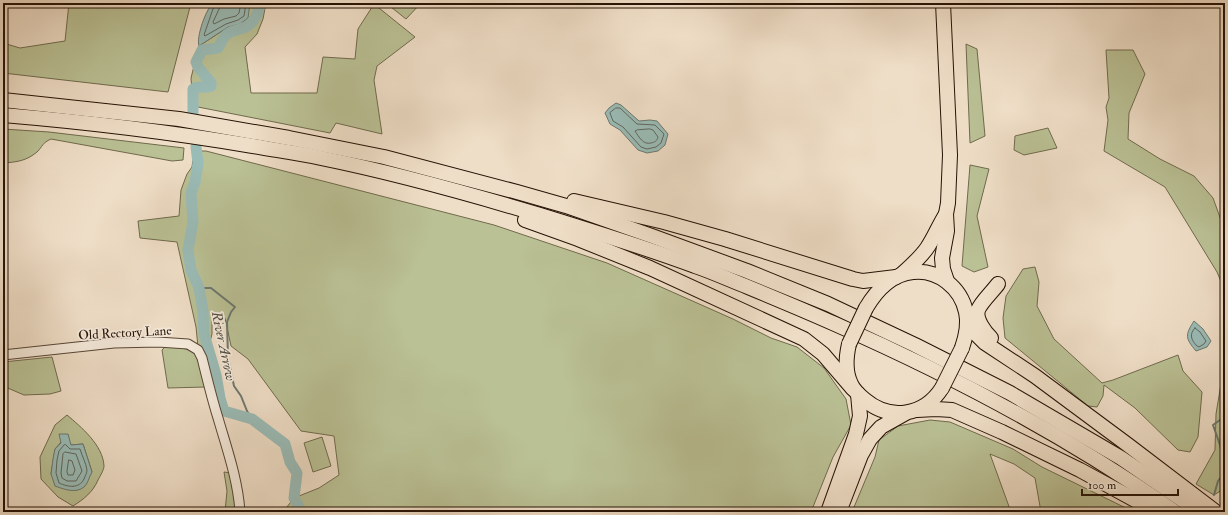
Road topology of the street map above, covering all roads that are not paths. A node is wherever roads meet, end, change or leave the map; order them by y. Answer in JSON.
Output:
{"nodes":[{"id":1,"x":943,"y":3,"type":"edge"},
{"id":2,"x":3,"y":100,"type":"edge"},
{"id":3,"x":3,"y":115,"type":"edge"},
{"id":4,"x":435,"y":185,"type":"junction"},
{"id":5,"x":517,"y":192,"type":"junction"},
{"id":6,"x":946,"y":214,"type":"junction"},
{"id":7,"x":898,"y":276,"type":"junction"},
{"id":8,"x":947,"y":281,"type":"junction"},
{"id":9,"x":998,"y":284,"type":"dead end"},
{"id":10,"x":967,"y":321,"type":"junction"},
{"id":11,"x":3,"y":355,"type":"edge"},
{"id":12,"x":1035,"y":376,"type":"junction"},
{"id":13,"x":855,"y":391,"type":"junction"},
{"id":14,"x":913,"y":411,"type":"junction"},
{"id":15,"x":240,"y":512,"type":"edge"},
{"id":16,"x":828,"y":512,"type":"edge"},
{"id":17,"x":839,"y":512,"type":"edge"},
{"id":18,"x":1157,"y":512,"type":"edge"},
{"id":19,"x":1175,"y":512,"type":"edge"},
{"id":20,"x":1200,"y":512,"type":"edge"},
{"id":21,"x":1216,"y":512,"type":"edge"}],
"edges":[{"from":1,"to":6,"type":"highway"},
{"from":2,"to":5,"type":"highway"},
{"from":3,"to":4,"type":"highway"},
{"from":4,"to":13,"type":"highway"},
{"from":4,"to":19,"type":"highway"},
{"from":5,"to":7,"type":"highway"},
{"from":5,"to":20,"type":"highway"},
{"from":6,"to":7,"type":"highway"},
{"from":6,"to":8,"type":"highway"},
{"from":7,"to":8,"type":"highway"},
{"from":7,"to":13,"type":"highway","bridge":true},
{"from":8,"to":10,"type":"highway"},
{"from":9,"to":12,"type":"highway"},
{"from":10,"to":12,"type":"highway"},
{"from":10,"to":14,"type":"highway","bridge":true},
{"from":11,"to":15,"type":"street","name":"Old Rectory Lane"},
{"from":12,"to":21,"type":"highway"},
{"from":13,"to":14,"type":"highway"},
{"from":13,"to":16,"type":"highway"},
{"from":14,"to":17,"type":"highway"},
{"from":14,"to":18,"type":"highway"}]}
